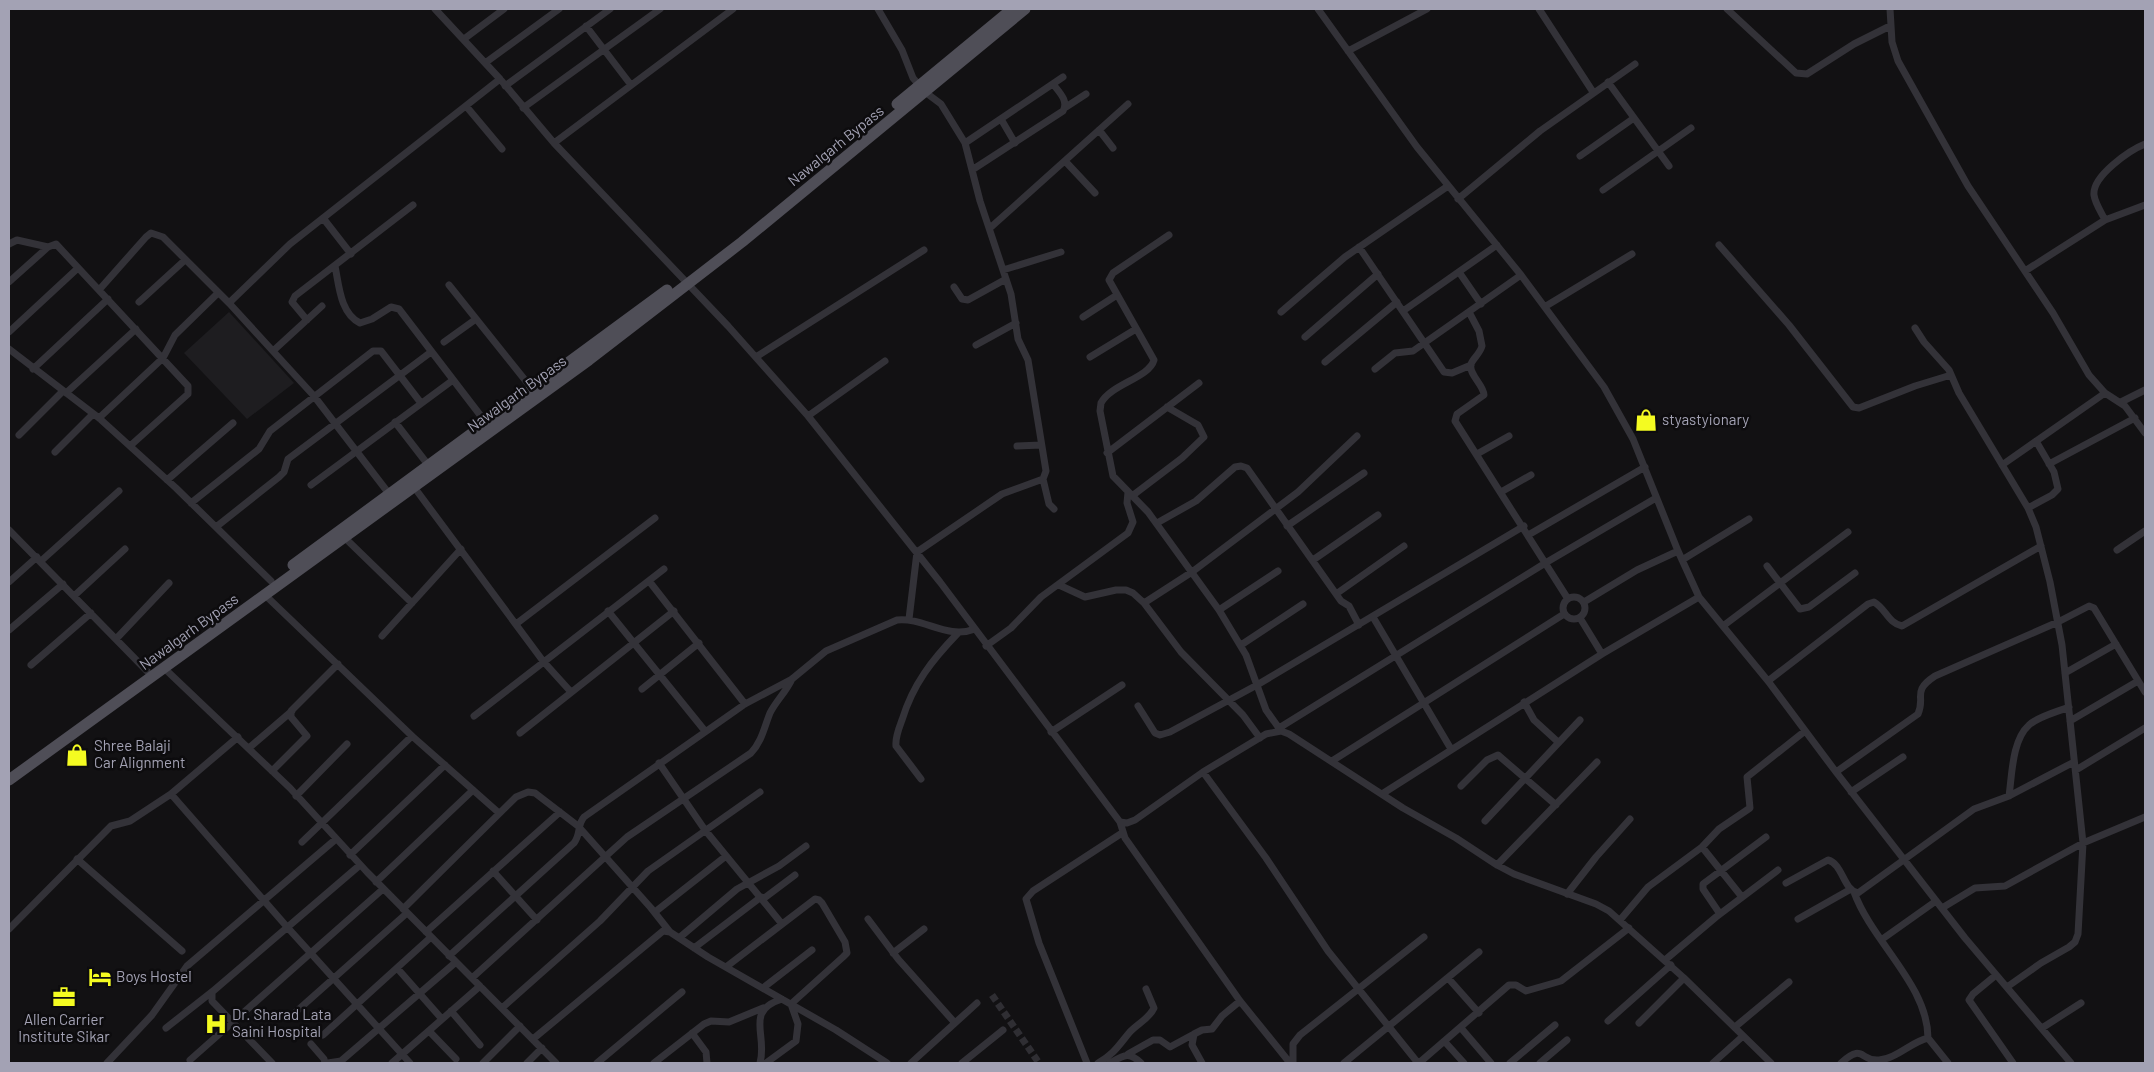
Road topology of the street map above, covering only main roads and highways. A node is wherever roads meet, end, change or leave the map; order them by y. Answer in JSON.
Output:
{"nodes":[{"id":1,"x":1012,"y":9,"type":"edge"},
{"id":2,"x":1024,"y":9,"type":"edge"},
{"id":3,"x":922,"y":89,"type":"junction"},
{"id":4,"x":685,"y":281,"type":"junction"},
{"id":5,"x":9,"y":772,"type":"edge"},
{"id":6,"x":9,"y":780,"type":"edge"}],
"edges":[{"from":1,"to":3,"type":"main road","name":"Nawalgarh Bypass"},
{"from":2,"to":3,"type":"main road","name":"Nawalgarh Bypass"},
{"from":3,"to":4,"type":"main road","name":"Nawalgarh Bypass"},
{"from":4,"to":5,"type":"main road","name":"Nawalgarh Bypass"},
{"from":4,"to":6,"type":"main road","name":"Nawalgarh Bypass"}]}
